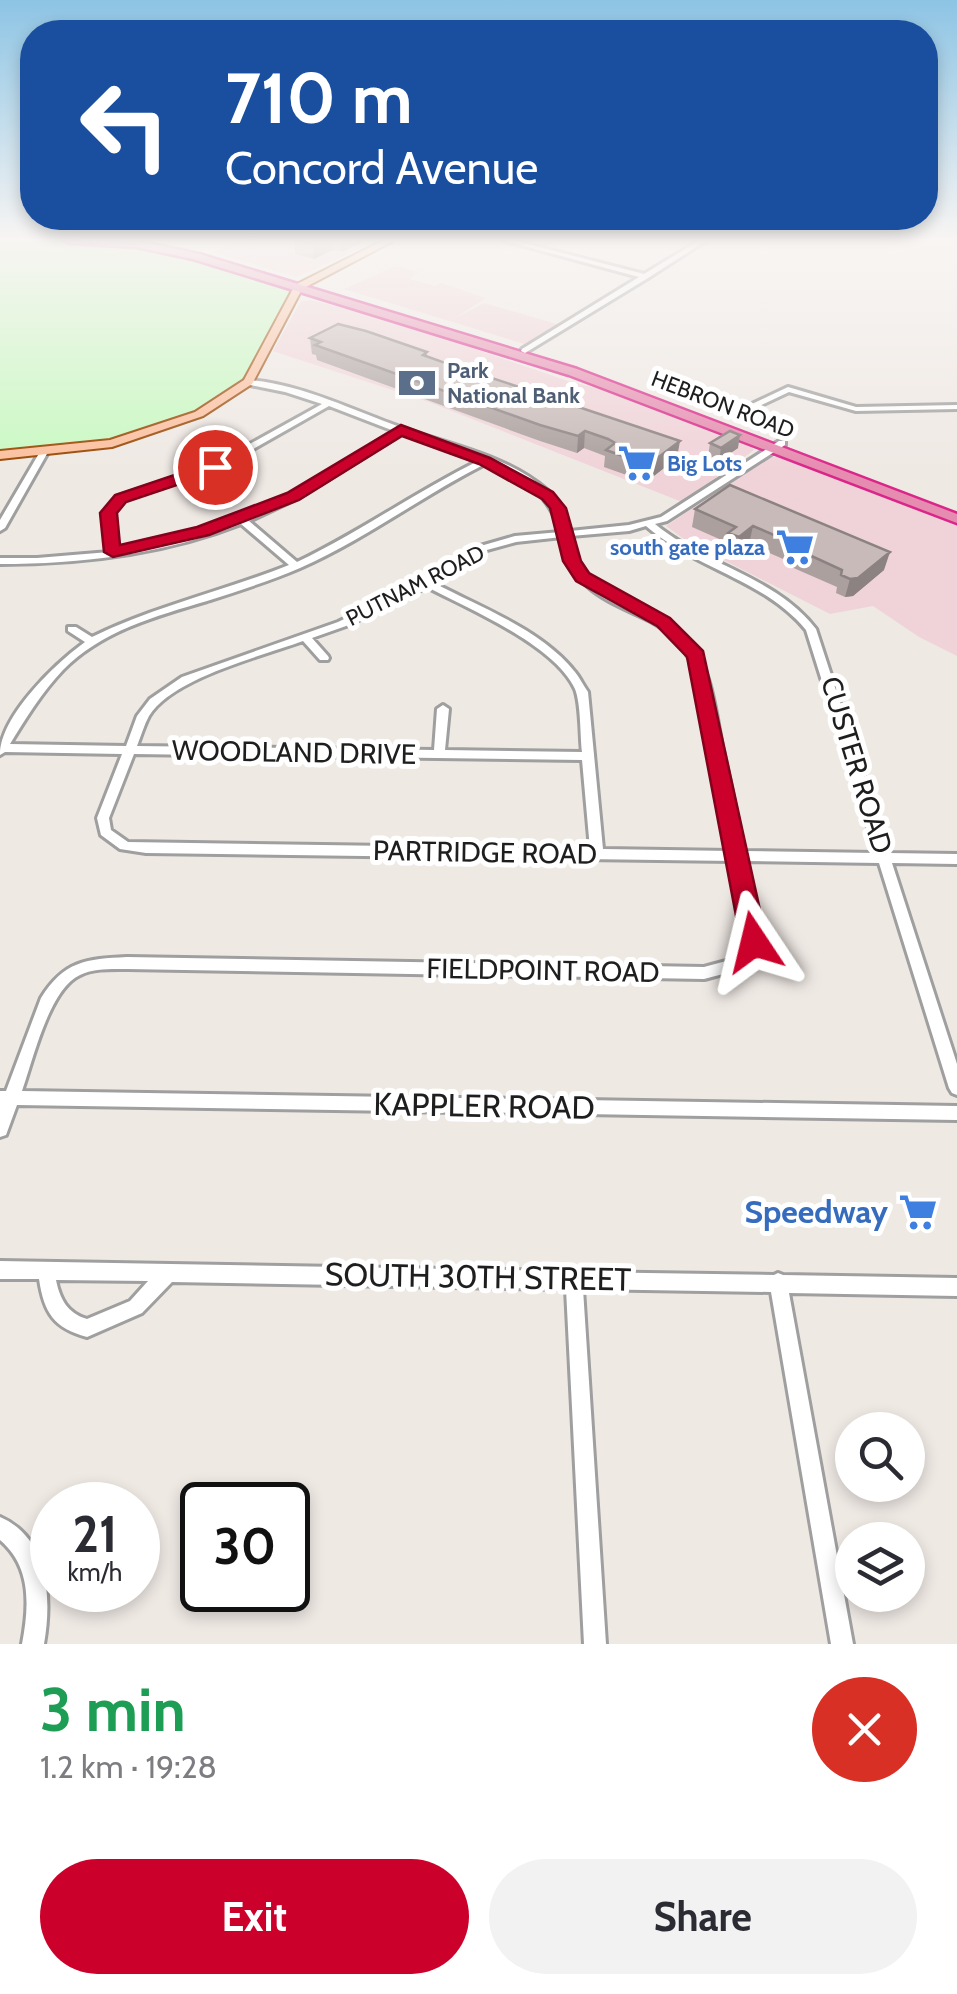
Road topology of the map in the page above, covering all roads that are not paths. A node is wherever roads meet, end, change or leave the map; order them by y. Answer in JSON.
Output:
{"nodes":[{"id":1,"x":282,"y":317,"type":"edge"},
{"id":2,"x":393,"y":317,"type":"edge"},
{"id":3,"x":409,"y":317,"type":"edge"},
{"id":4,"x":583,"y":317,"type":"edge"},
{"id":5,"x":524,"y":354,"type":"junction"},
{"id":6,"x":248,"y":382,"type":"junction"},
{"id":7,"x":329,"y":403,"type":"junction"},
{"id":8,"x":957,"y":407,"type":"edge"},
{"id":9,"x":737,"y":413,"type":"dead end"},
{"id":10,"x":401,"y":430,"type":"junction"},
{"id":11,"x":778,"y":446,"type":"junction"},
{"id":12,"x":44,"y":452,"type":"junction"},
{"id":13,"x":0,"y":455,"type":"edge"},
{"id":14,"x":484,"y":461,"type":"junction"},
{"id":15,"x":957,"y":511,"type":"edge"},
{"id":16,"x":241,"y":518,"type":"junction"},
{"id":17,"x":957,"y":519,"type":"edge"},
{"id":18,"x":650,"y":524,"type":"junction"},
{"id":19,"x":0,"y":528,"type":"edge"},
{"id":20,"x":568,"y":534,"type":"junction"},
{"id":21,"x":113,"y":552,"type":"junction"},
{"id":22,"x":0,"y":561,"type":"edge"},
{"id":23,"x":296,"y":566,"type":"junction"},
{"id":24,"x":426,"y":584,"type":"junction"},
{"id":25,"x":72,"y":629,"type":"dead end"},
{"id":26,"x":306,"y":639,"type":"junction"},
{"id":27,"x":91,"y":640,"type":"junction"},
{"id":28,"x":324,"y":658,"type":"dead end"},
{"id":29,"x":444,"y":709,"type":"dead end"},
{"id":30,"x":0,"y":749,"type":"edge"},
{"id":31,"x":131,"y":750,"type":"junction"},
{"id":32,"x":439,"y":754,"type":"junction"},
{"id":33,"x":588,"y":756,"type":"junction"},
{"id":34,"x":596,"y":854,"type":"junction"},
{"id":35,"x":737,"y":856,"type":"junction"},
{"id":36,"x":886,"y":858,"type":"junction"},
{"id":37,"x":957,"y":859,"type":"edge"},
{"id":38,"x":957,"y":1088,"type":"edge"},
{"id":39,"x":6,"y":1098,"type":"edge"},
{"id":40,"x":957,"y":1113,"type":"edge"},
{"id":41,"x":0,"y":1130,"type":"edge"},
{"id":42,"x":0,"y":1270,"type":"edge"},
{"id":43,"x":46,"y":1272,"type":"junction"},
{"id":44,"x":167,"y":1274,"type":"junction"},
{"id":45,"x":574,"y":1278,"type":"junction"},
{"id":46,"x":778,"y":1282,"type":"junction"},
{"id":47,"x":957,"y":1287,"type":"edge"},
{"id":48,"x":0,"y":1526,"type":"edge"},
{"id":49,"x":32,"y":1644,"type":"edge"},
{"id":50,"x":595,"y":1644,"type":"edge"},
{"id":51,"x":842,"y":1644,"type":"edge"}],
"edges":[{"from":1,"to":6,"type":"main road"},
{"from":2,"to":5,"type":"highway","name":"HEBRON ROAD"},
{"from":3,"to":5,"type":"highway","name":"HEBRON ROAD"},
{"from":4,"to":5,"type":"street"},
{"from":5,"to":11,"type":"highway","name":"HEBRON ROAD"},
{"from":5,"to":11,"type":"highway","name":"HEBRON ROAD"},
{"from":6,"to":7,"type":"street","name":"FIELDPOINT ROAD"},
{"from":6,"to":12,"type":"main road"},
{"from":7,"to":10,"type":"street","name":"FIELDPOINT ROAD"},
{"from":7,"to":21,"type":"street"},
{"from":8,"to":9,"type":"street"},
{"from":10,"to":14,"type":"street","name":"FIELDPOINT ROAD"},
{"from":10,"to":16,"type":"street"},
{"from":11,"to":15,"type":"highway","name":"HEBRON ROAD"},
{"from":11,"to":17,"type":"highway","name":"HEBRON ROAD"},
{"from":11,"to":18,"type":"street","name":"PUTNAM ROAD"},
{"from":12,"to":13,"type":"main road"},
{"from":12,"to":19,"type":"street"},
{"from":14,"to":20,"type":"street","name":"FIELDPOINT ROAD"},
{"from":14,"to":23,"type":"street"},
{"from":16,"to":21,"type":"street"},
{"from":16,"to":23,"type":"street"},
{"from":18,"to":20,"type":"street","name":"PUTNAM ROAD"},
{"from":18,"to":36,"type":"street","name":"CUSTER ROAD"},
{"from":20,"to":24,"type":"street","name":"PUTNAM ROAD"},
{"from":20,"to":35,"type":"street","name":"FIELDPOINT ROAD"},
{"from":21,"to":22,"type":"street"},
{"from":23,"to":27,"type":"street"},
{"from":24,"to":26,"type":"street","name":"PUTNAM ROAD"},
{"from":24,"to":33,"type":"street"},
{"from":25,"to":27,"type":"street"},
{"from":26,"to":28,"type":"street"},
{"from":26,"to":31,"type":"street","name":"PUTNAM ROAD"},
{"from":27,"to":30,"type":"street"},
{"from":29,"to":32,"type":"street"},
{"from":30,"to":31,"type":"street","name":"WOODLAND DRIVE"},
{"from":31,"to":32,"type":"street","name":"WOODLAND DRIVE"},
{"from":31,"to":34,"type":"street","name":"PARTRIDGE ROAD"},
{"from":32,"to":33,"type":"street","name":"WOODLAND DRIVE"},
{"from":33,"to":34,"type":"street"},
{"from":34,"to":35,"type":"street","name":"PARTRIDGE ROAD"},
{"from":35,"to":36,"type":"street","name":"PARTRIDGE ROAD"},
{"from":35,"to":39,"type":"street","name":"FIELDPOINT ROAD"},
{"from":36,"to":37,"type":"street","name":"PARTRIDGE ROAD"},
{"from":36,"to":38,"type":"street","name":"CUSTER ROAD"},
{"from":39,"to":40,"type":"street","name":"KAPPLER ROAD"},
{"from":39,"to":41,"type":"street","name":"FIELDPOINT ROAD"},
{"from":42,"to":43,"type":"street","name":"SOUTH 30TH STREET"},
{"from":43,"to":44,"type":"street","name":"SOUTH 30TH STREET"},
{"from":43,"to":44,"type":"street"},
{"from":44,"to":45,"type":"street","name":"SOUTH 30TH STREET"},
{"from":45,"to":46,"type":"street","name":"SOUTH 30TH STREET"},
{"from":45,"to":50,"type":"street"},
{"from":46,"to":47,"type":"street","name":"SOUTH 30TH STREET"},
{"from":46,"to":51,"type":"street"},
{"from":48,"to":49,"type":"street"}]}
